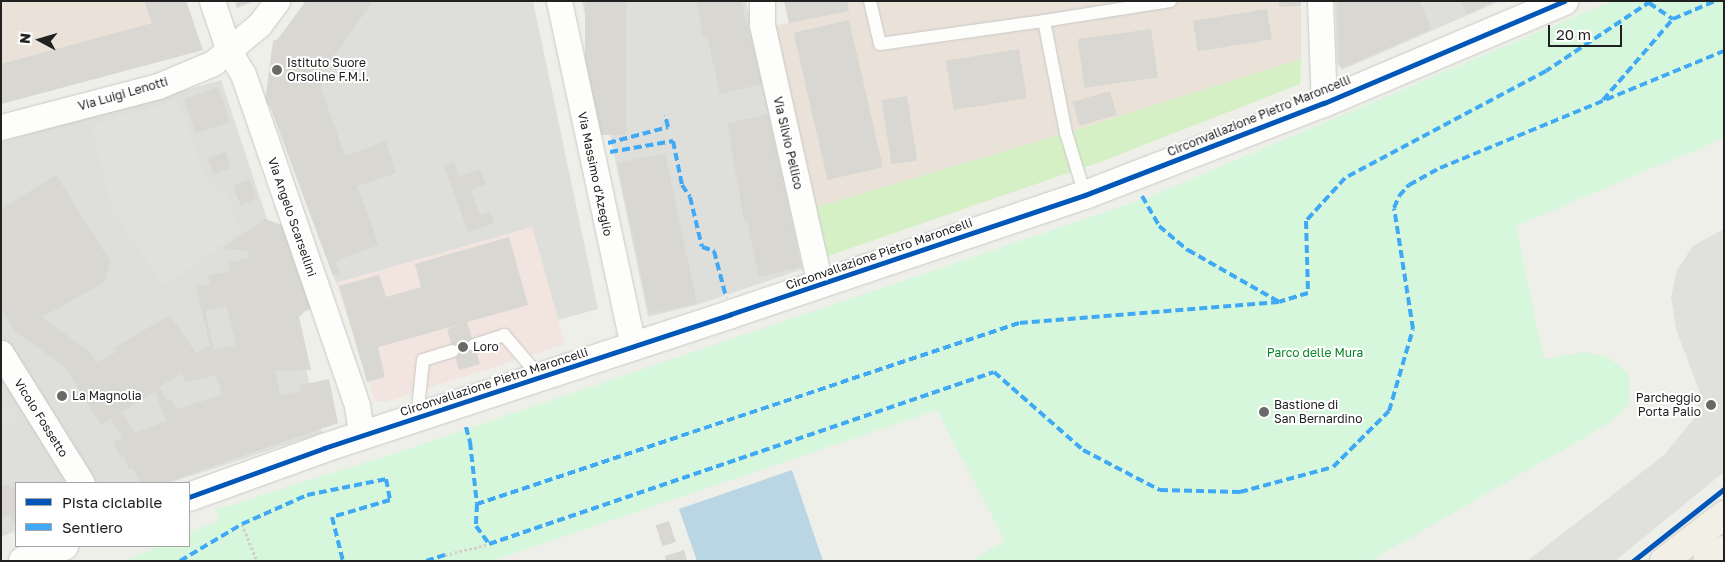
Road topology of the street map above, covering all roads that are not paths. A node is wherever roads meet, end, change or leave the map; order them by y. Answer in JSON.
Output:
{"nodes":[{"id":1,"x":212,"y":1,"type":"edge"},
{"id":2,"x":277,"y":1,"type":"edge"},
{"id":3,"x":559,"y":1,"type":"edge"},
{"id":4,"x":762,"y":1,"type":"edge"},
{"id":5,"x":870,"y":1,"type":"edge"},
{"id":6,"x":1170,"y":1,"type":"edge"},
{"id":7,"x":1320,"y":1,"type":"edge"},
{"id":8,"x":1564,"y":1,"type":"edge"},
{"id":9,"x":1044,"y":21,"type":"junction"},
{"id":10,"x":229,"y":51,"type":"junction"},
{"id":11,"x":1324,"y":103,"type":"junction"},
{"id":12,"x":1,"y":127,"type":"edge"},
{"id":13,"x":1085,"y":195,"type":"junction"},
{"id":14,"x":820,"y":284,"type":"junction"},
{"id":15,"x":474,"y":345,"type":"dead end"},
{"id":16,"x":633,"y":347,"type":"junction"},
{"id":17,"x":453,"y":351,"type":"dead end"},
{"id":18,"x":1,"y":353,"type":"edge"},
{"id":19,"x":540,"y":377,"type":"junction"},
{"id":20,"x":416,"y":418,"type":"junction"},
{"id":21,"x":362,"y":436,"type":"junction"},
{"id":22,"x":81,"y":482,"type":"edge"},
{"id":23,"x":190,"y":497,"type":"edge"},
{"id":24,"x":1724,"y":516,"type":"edge"},
{"id":25,"x":61,"y":547,"type":"edge"},
{"id":26,"x":1724,"y":550,"type":"edge"},
{"id":27,"x":23,"y":561,"type":"edge"},
{"id":28,"x":1664,"y":561,"type":"edge"},
{"id":29,"x":1708,"y":561,"type":"edge"}],
"edges":[{"from":1,"to":10,"type":"street","name":"Via Angelo Scarsellini"},
{"from":2,"to":10,"type":"street","name":"Via Luigi Lenotti"},
{"from":3,"to":16,"type":"street","name":"Via Massimo d'Azeglio"},
{"from":4,"to":14,"type":"street","name":"Via Silvio Pellico"},
{"from":5,"to":9,"type":"lane"},
{"from":6,"to":9,"type":"lane"},
{"from":7,"to":11,"type":"street"},
{"from":8,"to":11,"type":"street","name":"Circonvallazione Pietro Maroncelli"},
{"from":9,"to":13,"type":"lane"},
{"from":10,"to":12,"type":"street","name":"Via Luigi Lenotti"},
{"from":10,"to":21,"type":"street","name":"Via Angelo Scarsellini"},
{"from":11,"to":13,"type":"street","name":"Circonvallazione Pietro Maroncelli"},
{"from":13,"to":14,"type":"street","name":"Circonvallazione Pietro Maroncelli"},
{"from":14,"to":16,"type":"street","name":"Circonvallazione Pietro Maroncelli"},
{"from":15,"to":19,"type":"lane"},
{"from":16,"to":19,"type":"street","name":"Circonvallazione Pietro Maroncelli"},
{"from":17,"to":20,"type":"lane"},
{"from":18,"to":22,"type":"street","name":"Vicolo Fossetto"},
{"from":19,"to":20,"type":"street","name":"Circonvallazione Pietro Maroncelli"},
{"from":20,"to":21,"type":"street","name":"Circonvallazione Pietro Maroncelli"},
{"from":21,"to":23,"type":"street","name":"Circonvallazione Pietro Maroncelli"},
{"from":24,"to":28,"type":"main road"},
{"from":25,"to":27,"type":"street"},
{"from":26,"to":29,"type":"main road"}]}
